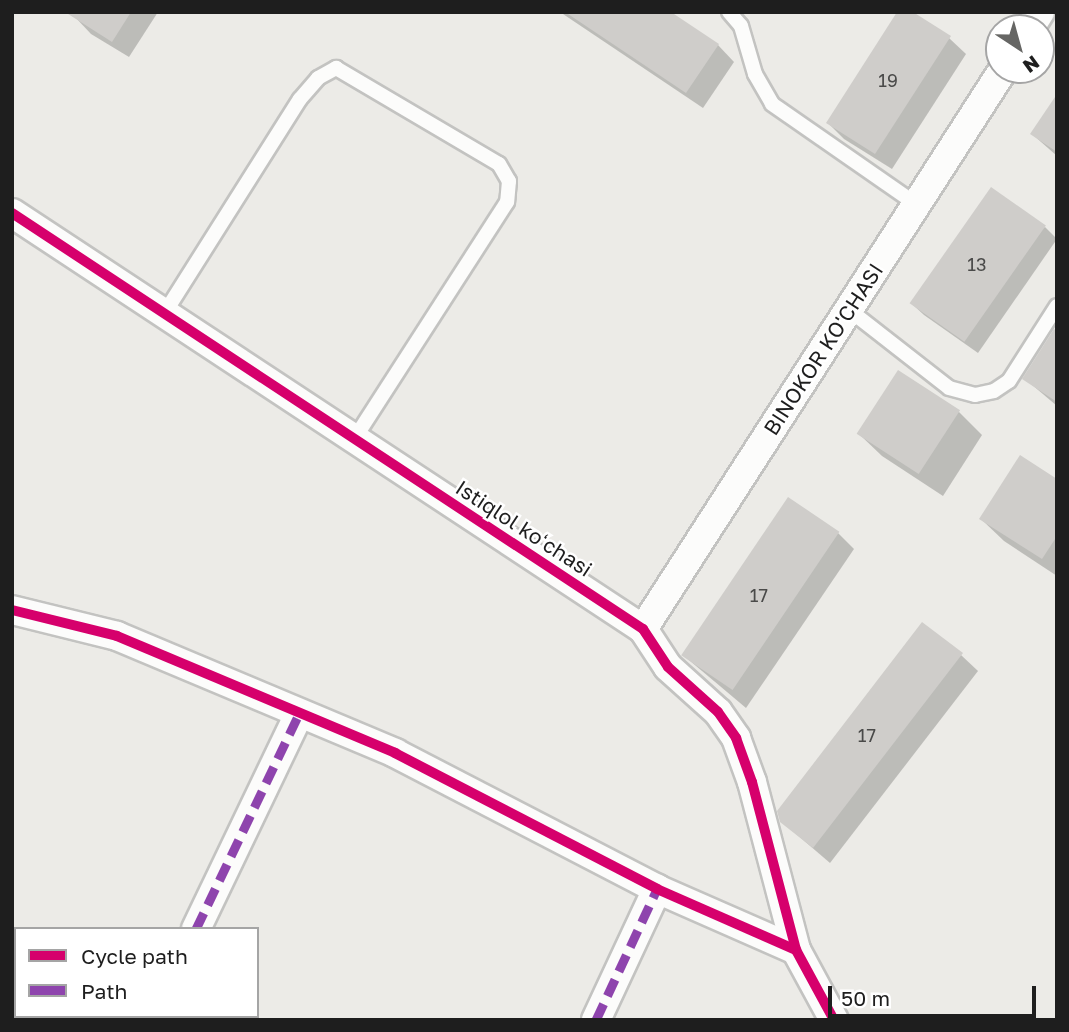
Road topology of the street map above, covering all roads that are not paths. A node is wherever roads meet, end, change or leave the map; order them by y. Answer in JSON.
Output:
{"nodes":[{"id":1,"x":729,"y":12,"type":"edge"},
{"id":2,"x":994,"y":84,"type":"edge"},
{"id":3,"x":916,"y":204,"type":"junction"},
{"id":4,"x":12,"y":214,"type":"edge"},
{"id":5,"x":1057,"y":306,"type":"edge"},
{"id":6,"x":848,"y":310,"type":"junction"},
{"id":7,"x":164,"y":314,"type":"junction"},
{"id":8,"x":354,"y":439,"type":"junction"},
{"id":9,"x":12,"y":610,"type":"edge"},
{"id":10,"x":643,"y":629,"type":"junction"},
{"id":11,"x":299,"y":714,"type":"junction"},
{"id":12,"x":657,"y":889,"type":"junction"},
{"id":13,"x":197,"y":927,"type":"edge"},
{"id":14,"x":796,"y":950,"type":"junction"},
{"id":15,"x":596,"y":1020,"type":"edge"},
{"id":16,"x":834,"y":1020,"type":"edge"}],
"edges":[{"from":1,"to":3,"type":"lane"},
{"from":2,"to":3,"type":"street","name":"BINOKOR KO'CHASI"},
{"from":3,"to":6,"type":"street","name":"BINOKOR KO'CHASI"},
{"from":4,"to":7,"type":"street","name":"Istiqlol koʻchasi"},
{"from":5,"to":6,"type":"lane"},
{"from":6,"to":10,"type":"street","name":"BINOKOR KO'CHASI"},
{"from":7,"to":8,"type":"street","name":"Istiqlol koʻchasi"},
{"from":7,"to":8,"type":"lane"},
{"from":8,"to":10,"type":"street","name":"Istiqlol koʻchasi"},
{"from":9,"to":11,"type":"street"},
{"from":10,"to":14,"type":"street","name":"Istiqlol koʻchasi"},
{"from":11,"to":12,"type":"street"},
{"from":11,"to":13,"type":"street"},
{"from":12,"to":14,"type":"street"},
{"from":12,"to":15,"type":"street"},
{"from":14,"to":16,"type":"street","name":"Istiqlol koʻchasi"}]}
